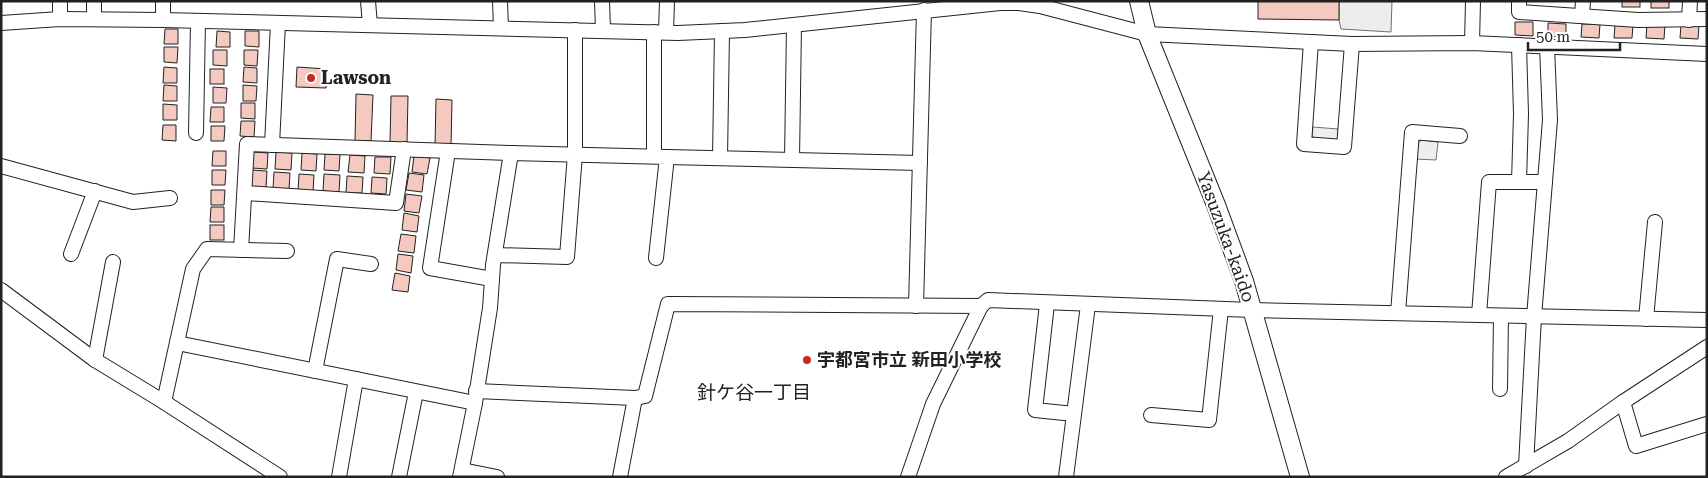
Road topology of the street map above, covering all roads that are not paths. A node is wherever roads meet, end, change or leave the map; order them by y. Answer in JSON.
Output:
{"nodes":[{"id":1,"x":60,"y":1,"type":"edge"},
{"id":2,"x":94,"y":1,"type":"edge"},
{"id":3,"x":162,"y":1,"type":"edge"},
{"id":4,"x":368,"y":1,"type":"edge"},
{"id":5,"x":500,"y":1,"type":"edge"},
{"id":6,"x":602,"y":1,"type":"edge"},
{"id":7,"x":667,"y":1,"type":"edge"},
{"id":8,"x":1139,"y":1,"type":"edge"},
{"id":9,"x":1473,"y":1,"type":"edge"},
{"id":10,"x":1519,"y":1,"type":"edge"},
{"id":11,"x":1583,"y":1,"type":"edge"},
{"id":12,"x":1690,"y":1,"type":"edge"},
{"id":13,"x":968,"y":3,"type":"edge"},
{"id":14,"x":1030,"y":3,"type":"edge"},
{"id":15,"x":929,"y":7,"type":"edge"},
{"id":16,"x":1582,"y":16,"type":"junction"},
{"id":17,"x":60,"y":18,"type":"junction"},
{"id":18,"x":94,"y":19,"type":"junction"},
{"id":19,"x":163,"y":20,"type":"junction"},
{"id":20,"x":198,"y":20,"type":"junction"},
{"id":21,"x":1689,"y":20,"type":"junction"},
{"id":22,"x":1707,"y":20,"type":"edge"},
{"id":23,"x":278,"y":22,"type":"junction"},
{"id":24,"x":1,"y":23,"type":"edge"},
{"id":25,"x":370,"y":25,"type":"junction"},
{"id":26,"x":794,"y":25,"type":"junction"},
{"id":27,"x":501,"y":28,"type":"junction"},
{"id":28,"x":575,"y":30,"type":"junction"},
{"id":29,"x":603,"y":30,"type":"junction"},
{"id":30,"x":722,"y":31,"type":"junction"},
{"id":31,"x":660,"y":32,"type":"junction"},
{"id":32,"x":1147,"y":34,"type":"junction"},
{"id":33,"x":1311,"y":42,"type":"junction"},
{"id":34,"x":1472,"y":43,"type":"junction"},
{"id":35,"x":1352,"y":44,"type":"junction"},
{"id":36,"x":1519,"y":45,"type":"junction"},
{"id":37,"x":1547,"y":46,"type":"junction"},
{"id":38,"x":1707,"y":54,"type":"edge"},
{"id":39,"x":196,"y":133,"type":"dead end"},
{"id":40,"x":1460,"y":136,"type":"dead end"},
{"id":41,"x":272,"y":145,"type":"junction"},
{"id":42,"x":404,"y":150,"type":"junction"},
{"id":43,"x":448,"y":151,"type":"junction"},
{"id":44,"x":511,"y":153,"type":"junction"},
{"id":45,"x":575,"y":154,"type":"junction"},
{"id":46,"x":660,"y":156,"type":"junction"},
{"id":47,"x":720,"y":158,"type":"junction"},
{"id":48,"x":792,"y":160,"type":"junction"},
{"id":49,"x":920,"y":162,"type":"junction"},
{"id":50,"x":1,"y":166,"type":"edge"},
{"id":51,"x":1519,"y":182,"type":"junction"},
{"id":52,"x":1545,"y":182,"type":"junction"},
{"id":53,"x":95,"y":192,"type":"junction"},
{"id":54,"x":244,"y":192,"type":"junction"},
{"id":55,"x":170,"y":198,"type":"dead end"},
{"id":56,"x":1655,"y":222,"type":"dead end"},
{"id":57,"x":241,"y":250,"type":"junction"},
{"id":58,"x":287,"y":251,"type":"dead end"},
{"id":59,"x":71,"y":254,"type":"dead end"},
{"id":60,"x":495,"y":254,"type":"junction"},
{"id":61,"x":656,"y":258,"type":"dead end"},
{"id":62,"x":113,"y":262,"type":"dead end"},
{"id":63,"x":371,"y":264,"type":"dead end"},
{"id":64,"x":492,"y":279,"type":"junction"},
{"id":65,"x":1,"y":290,"type":"edge"},
{"id":66,"x":1047,"y":304,"type":"junction"},
{"id":67,"x":1088,"y":305,"type":"junction"},
{"id":68,"x":916,"y":306,"type":"junction"},
{"id":69,"x":981,"y":306,"type":"junction"},
{"id":70,"x":1221,"y":309,"type":"junction"},
{"id":71,"x":1252,"y":310,"type":"junction"},
{"id":72,"x":1398,"y":313,"type":"junction"},
{"id":73,"x":1479,"y":315,"type":"junction"},
{"id":74,"x":1501,"y":316,"type":"junction"},
{"id":75,"x":1534,"y":317,"type":"junction"},
{"id":76,"x":1646,"y":319,"type":"junction"},
{"id":77,"x":1707,"y":320,"type":"edge"},
{"id":78,"x":176,"y":343,"type":"junction"},
{"id":79,"x":1707,"y":347,"type":"edge"},
{"id":80,"x":95,"y":360,"type":"junction"},
{"id":81,"x":315,"y":371,"type":"junction"},
{"id":82,"x":356,"y":379,"type":"junction"},
{"id":83,"x":1500,"y":390,"type":"dead end"},
{"id":84,"x":416,"y":392,"type":"junction"},
{"id":85,"x":475,"y":397,"type":"junction"},
{"id":86,"x":635,"y":398,"type":"junction"},
{"id":87,"x":164,"y":402,"type":"junction"},
{"id":88,"x":1623,"y":402,"type":"junction"},
{"id":89,"x":1074,"y":414,"type":"junction"},
{"id":90,"x":1151,"y":415,"type":"dead end"},
{"id":91,"x":1707,"y":424,"type":"edge"},
{"id":92,"x":1526,"y":466,"type":"junction"},
{"id":93,"x":461,"y":473,"type":"edge"},
{"id":94,"x":280,"y":477,"type":"edge"},
{"id":95,"x":338,"y":477,"type":"edge"},
{"id":96,"x":399,"y":477,"type":"edge"},
{"id":97,"x":497,"y":477,"type":"edge"},
{"id":98,"x":620,"y":477,"type":"edge"},
{"id":99,"x":908,"y":477,"type":"edge"},
{"id":100,"x":1066,"y":477,"type":"edge"},
{"id":101,"x":1300,"y":477,"type":"edge"},
{"id":102,"x":1506,"y":477,"type":"edge"}],
"edges":[{"from":1,"to":17,"type":"street"},
{"from":2,"to":18,"type":"street"},
{"from":3,"to":19,"type":"street"},
{"from":4,"to":25,"type":"street"},
{"from":5,"to":27,"type":"street"},
{"from":6,"to":29,"type":"street"},
{"from":7,"to":31,"type":"street"},
{"from":8,"to":32,"type":"main road","name":"Yasuzuka-kaido"},
{"from":9,"to":34,"type":"street"},
{"from":10,"to":16,"type":"street"},
{"from":11,"to":16,"type":"street"},
{"from":12,"to":21,"type":"street"},
{"from":13,"to":14,"type":"street"},
{"from":13,"to":15,"type":"street"},
{"from":14,"to":32,"type":"street"},
{"from":15,"to":26,"type":"street"},
{"from":15,"to":49,"type":"street"},
{"from":16,"to":21,"type":"street"},
{"from":17,"to":18,"type":"street"},
{"from":17,"to":24,"type":"street"},
{"from":18,"to":19,"type":"street"},
{"from":19,"to":20,"type":"street"},
{"from":20,"to":23,"type":"street"},
{"from":20,"to":39,"type":"street"},
{"from":21,"to":22,"type":"street"},
{"from":23,"to":25,"type":"street"},
{"from":23,"to":41,"type":"street"},
{"from":25,"to":27,"type":"street"},
{"from":26,"to":30,"type":"street"},
{"from":26,"to":48,"type":"street"},
{"from":27,"to":28,"type":"street"},
{"from":28,"to":29,"type":"street"},
{"from":28,"to":45,"type":"street"},
{"from":29,"to":31,"type":"street"},
{"from":30,"to":31,"type":"street"},
{"from":30,"to":47,"type":"street"},
{"from":31,"to":46,"type":"street"},
{"from":32,"to":33,"type":"street"},
{"from":32,"to":71,"type":"main road","name":"Yasuzuka-kaido"},
{"from":33,"to":35,"type":"street"},
{"from":33,"to":35,"type":"street"},
{"from":34,"to":35,"type":"street"},
{"from":34,"to":36,"type":"street"},
{"from":36,"to":37,"type":"street"},
{"from":36,"to":51,"type":"street"},
{"from":37,"to":38,"type":"street"},
{"from":37,"to":52,"type":"street"},
{"from":40,"to":72,"type":"street"},
{"from":41,"to":42,"type":"street"},
{"from":41,"to":54,"type":"street"},
{"from":42,"to":43,"type":"street"},
{"from":42,"to":54,"type":"street"},
{"from":43,"to":44,"type":"street"},
{"from":43,"to":64,"type":"street"},
{"from":44,"to":45,"type":"street"},
{"from":44,"to":60,"type":"street"},
{"from":45,"to":46,"type":"street"},
{"from":45,"to":60,"type":"street"},
{"from":46,"to":47,"type":"street"},
{"from":46,"to":61,"type":"street"},
{"from":47,"to":48,"type":"street"},
{"from":48,"to":49,"type":"street"},
{"from":49,"to":68,"type":"street"},
{"from":50,"to":53,"type":"street"},
{"from":51,"to":52,"type":"street"},
{"from":51,"to":73,"type":"street"},
{"from":52,"to":75,"type":"street"},
{"from":53,"to":55,"type":"street"},
{"from":53,"to":59,"type":"street"},
{"from":54,"to":57,"type":"street"},
{"from":56,"to":76,"type":"street"},
{"from":57,"to":58,"type":"street"},
{"from":57,"to":78,"type":"street"},
{"from":60,"to":64,"type":"street"},
{"from":62,"to":80,"type":"street"},
{"from":63,"to":81,"type":"street"},
{"from":64,"to":85,"type":"street"},
{"from":65,"to":80,"type":"street"},
{"from":66,"to":67,"type":"street"},
{"from":66,"to":69,"type":"street"},
{"from":66,"to":89,"type":"street"},
{"from":67,"to":70,"type":"street"},
{"from":67,"to":89,"type":"street"},
{"from":68,"to":69,"type":"street"},
{"from":68,"to":86,"type":"street"},
{"from":69,"to":99,"type":"street"},
{"from":70,"to":71,"type":"street"},
{"from":70,"to":90,"type":"street"},
{"from":71,"to":72,"type":"street"},
{"from":71,"to":101,"type":"main road","name":"Yasuzuka-kaido"},
{"from":72,"to":73,"type":"street"},
{"from":73,"to":74,"type":"street"},
{"from":74,"to":75,"type":"street"},
{"from":74,"to":83,"type":"street"},
{"from":75,"to":76,"type":"street"},
{"from":75,"to":92,"type":"street"},
{"from":76,"to":77,"type":"street"},
{"from":78,"to":81,"type":"street"},
{"from":78,"to":87,"type":"street"},
{"from":79,"to":88,"type":"street"},
{"from":80,"to":87,"type":"street"},
{"from":81,"to":82,"type":"street"},
{"from":82,"to":84,"type":"street"},
{"from":82,"to":95,"type":"street"},
{"from":84,"to":85,"type":"street"},
{"from":84,"to":96,"type":"street"},
{"from":85,"to":86,"type":"street"},
{"from":85,"to":93,"type":"street"},
{"from":86,"to":98,"type":"street"},
{"from":87,"to":94,"type":"street"},
{"from":88,"to":91,"type":"street"},
{"from":88,"to":92,"type":"street"},
{"from":89,"to":100,"type":"street"},
{"from":92,"to":102,"type":"street"},
{"from":93,"to":97,"type":"street"}]}
